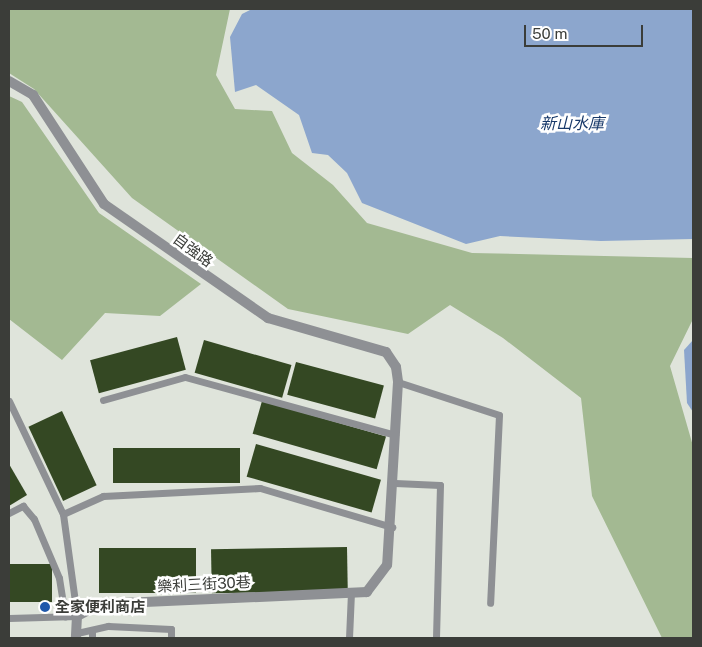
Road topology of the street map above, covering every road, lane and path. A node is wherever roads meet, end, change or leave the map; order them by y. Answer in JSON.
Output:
{"nodes":[{"id":1,"x":9,"y":81,"type":"edge"},
{"id":2,"x":398,"y":382,"type":"junction"},
{"id":3,"x":103,"y":400,"type":"dead end"},
{"id":4,"x":9,"y":401,"type":"edge"},
{"id":5,"x":395,"y":436,"type":"junction"},
{"id":6,"x":395,"y":483,"type":"junction"},
{"id":7,"x":9,"y":513,"type":"edge"},
{"id":8,"x":63,"y":514,"type":"junction"},
{"id":9,"x":392,"y":527,"type":"junction"},
{"id":10,"x":351,"y":592,"type":"junction"},
{"id":11,"x":490,"y":602,"type":"dead end"},
{"id":12,"x":77,"y":616,"type":"junction"},
{"id":13,"x":65,"y":617,"type":"junction"},
{"id":14,"x":9,"y":618,"type":"edge"},
{"id":15,"x":92,"y":630,"type":"junction"},
{"id":16,"x":77,"y":636,"type":"edge"},
{"id":17,"x":92,"y":638,"type":"edge"},
{"id":18,"x":171,"y":638,"type":"edge"},
{"id":19,"x":349,"y":638,"type":"edge"},
{"id":20,"x":436,"y":638,"type":"edge"}],
"edges":[{"from":1,"to":2,"type":"street","name":"自強路"},
{"from":2,"to":5,"type":"street","name":"樂利三街30巷"},
{"from":2,"to":11,"type":"lane"},
{"from":3,"to":5,"type":"lane"},
{"from":4,"to":8,"type":"lane"},
{"from":5,"to":6,"type":"street","name":"樂利三街30巷"},
{"from":6,"to":9,"type":"street","name":"樂利三街30巷"},
{"from":6,"to":20,"type":"lane"},
{"from":7,"to":13,"type":"lane"},
{"from":8,"to":9,"type":"lane"},
{"from":8,"to":12,"type":"lane"},
{"from":9,"to":10,"type":"street","name":"樂利三街30巷"},
{"from":10,"to":12,"type":"street","name":"樂利三街30巷"},
{"from":10,"to":19,"type":"lane"},
{"from":12,"to":13,"type":"lane"},
{"from":12,"to":16,"type":"street"},
{"from":13,"to":14,"type":"lane"},
{"from":15,"to":16,"type":"lane"},
{"from":15,"to":17,"type":"lane"},
{"from":15,"to":18,"type":"lane"}]}
